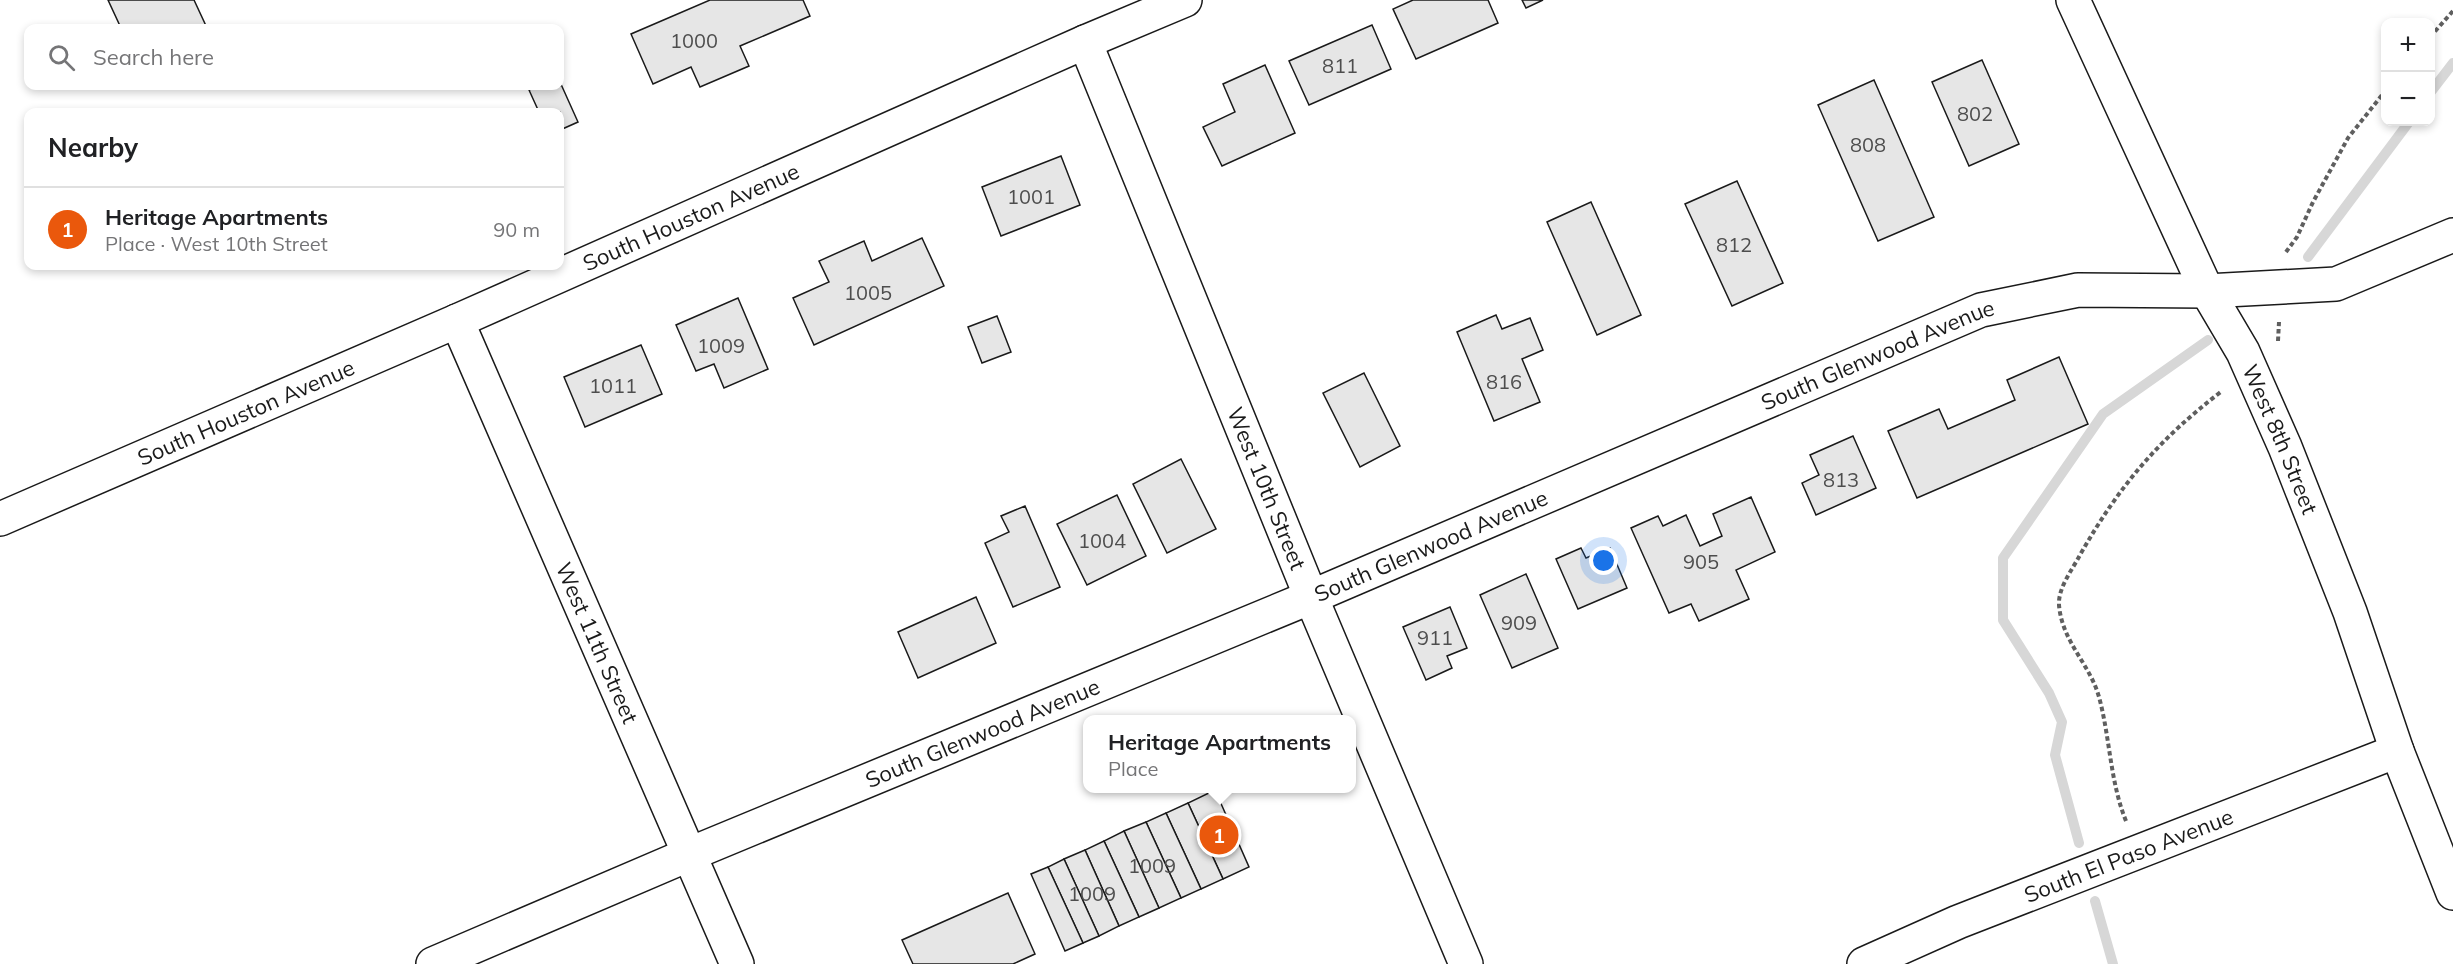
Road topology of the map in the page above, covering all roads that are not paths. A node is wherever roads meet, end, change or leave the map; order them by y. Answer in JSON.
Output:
{"nodes":[{"id":1,"x":1185,"y":0,"type":"edge"},
{"id":2,"x":2073,"y":0,"type":"edge"},
{"id":3,"x":1085,"y":42,"type":"junction"},
{"id":4,"x":2453,"y":235,"type":"edge"},
{"id":5,"x":2207,"y":291,"type":"junction"},
{"id":6,"x":457,"y":321,"type":"junction"},
{"id":7,"x":0,"y":519,"type":"edge"},
{"id":8,"x":1311,"y":597,"type":"junction"},
{"id":9,"x":2397,"y":751,"type":"junction"},
{"id":10,"x":690,"y":854,"type":"junction"},
{"id":11,"x":2453,"y":893,"type":"edge"},
{"id":12,"x":433,"y":964,"type":"edge"},
{"id":13,"x":736,"y":964,"type":"edge"},
{"id":14,"x":1466,"y":964,"type":"edge"},
{"id":15,"x":1864,"y":964,"type":"edge"}],
"edges":[{"from":1,"to":3,"type":"street","name":"South Houston Avenue"},
{"from":2,"to":5,"type":"street","name":"West 8th Street"},
{"from":3,"to":6,"type":"street","name":"South Houston Avenue"},
{"from":3,"to":8,"type":"street","name":"West 10th Street"},
{"from":4,"to":5,"type":"street","name":"South Glenwood Avenue"},
{"from":5,"to":8,"type":"street","name":"South Glenwood Avenue"},
{"from":5,"to":9,"type":"street","name":"West 8th Street"},
{"from":6,"to":7,"type":"street","name":"South Houston Avenue"},
{"from":6,"to":10,"type":"street","name":"West 11th Street"},
{"from":8,"to":10,"type":"street","name":"South Glenwood Avenue"},
{"from":8,"to":14,"type":"street","name":"West 10th Street"},
{"from":9,"to":11,"type":"street","name":"West 8th Street"},
{"from":9,"to":15,"type":"street","name":"South El Paso Avenue"},
{"from":10,"to":12,"type":"street","name":"South Glenwood Avenue"},
{"from":10,"to":13,"type":"street","name":"West 11th Street"}]}
